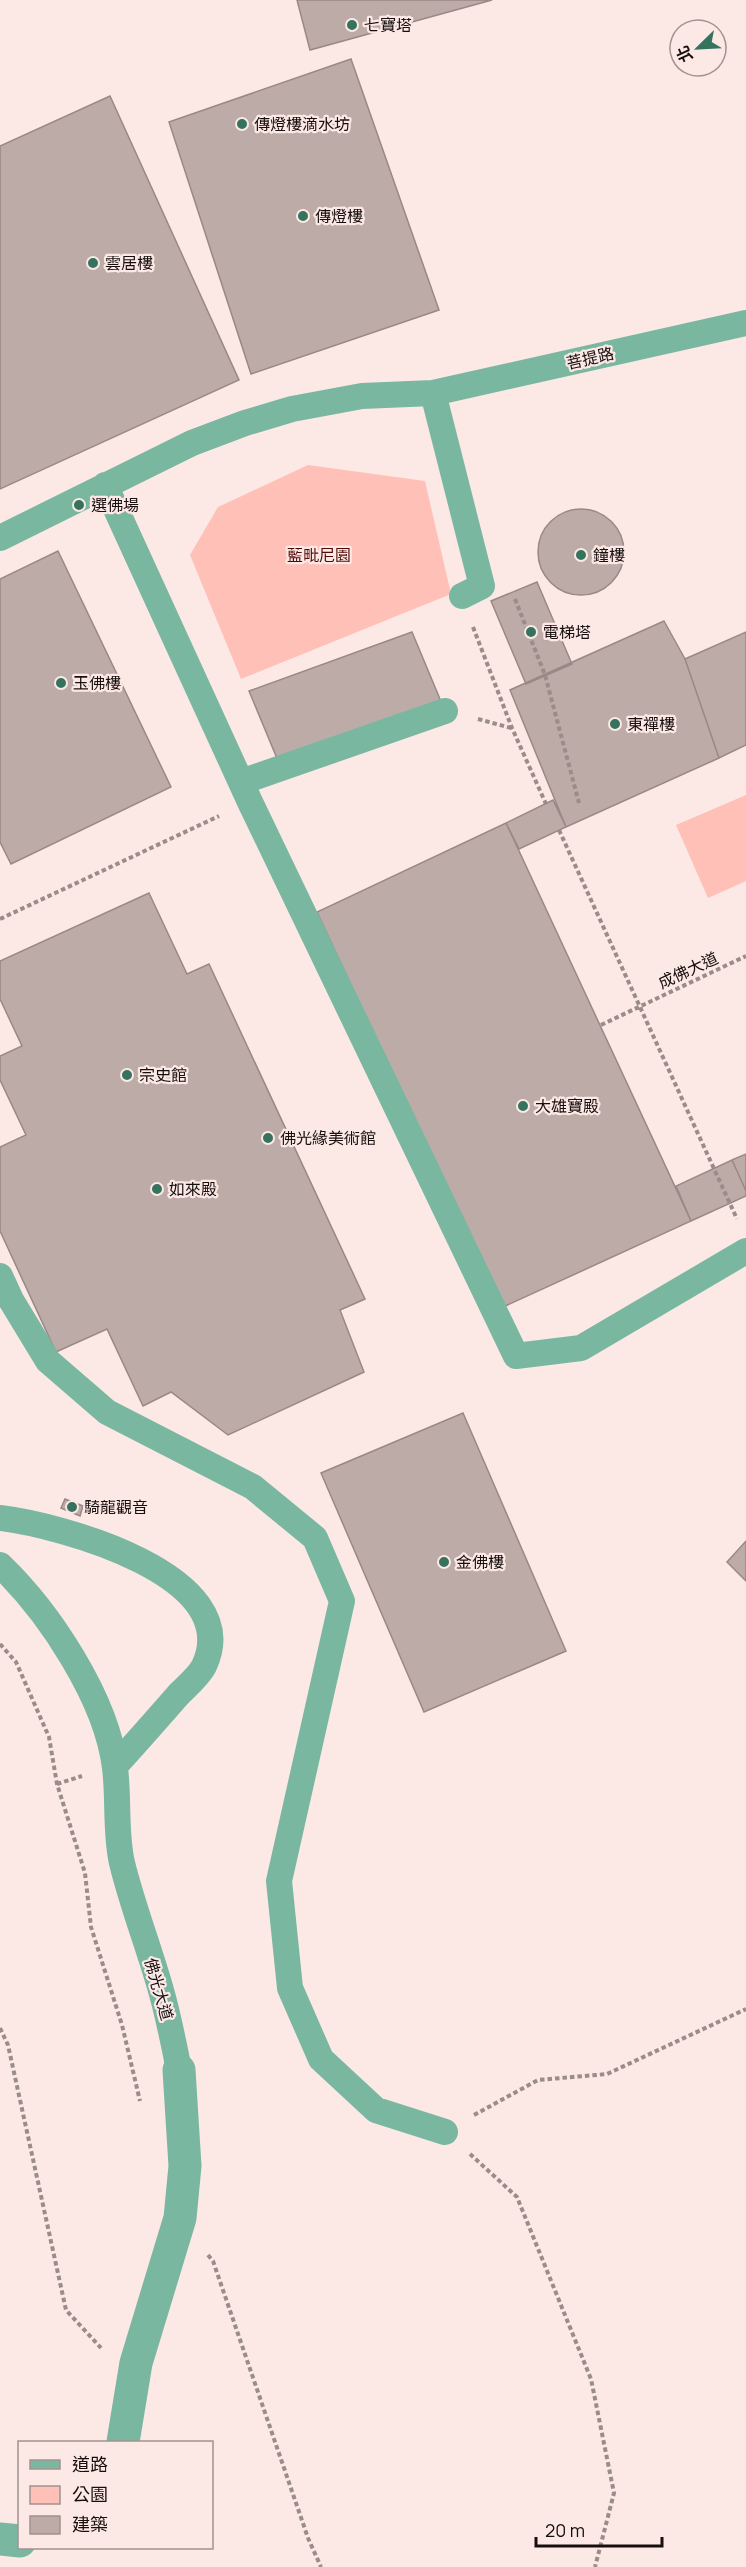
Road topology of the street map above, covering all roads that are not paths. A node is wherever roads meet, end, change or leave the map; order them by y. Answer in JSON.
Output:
{"nodes":[{"id":1,"x":746,"y":322,"type":"edge"},
{"id":2,"x":433,"y":393,"type":"junction"},
{"id":3,"x":105,"y":485,"type":"junction"},
{"id":4,"x":0,"y":538,"type":"edge"},
{"id":5,"x":462,"y":596,"type":"road end"},
{"id":6,"x":445,"y":711,"type":"dead end"},
{"id":7,"x":245,"y":792,"type":"junction"},
{"id":8,"x":746,"y":1251,"type":"edge"},
{"id":9,"x":0,"y":1276,"type":"edge"},
{"id":10,"x":0,"y":1518,"type":"edge"},
{"id":11,"x":0,"y":1565,"type":"edge"},
{"id":12,"x":115,"y":1766,"type":"junction"},
{"id":13,"x":179,"y":2070,"type":"joint"},
{"id":14,"x":445,"y":2132,"type":"road end"},
{"id":15,"x":123,"y":2441,"type":"edge"},
{"id":16,"x":0,"y":2539,"type":"edge"},
{"id":17,"x":18,"y":2541,"type":"edge"}],
"edges":[{"from":1,"to":2,"type":"lane","name":"菩提路"},
{"from":2,"to":3,"type":"lane","name":"菩提路"},
{"from":2,"to":5,"type":"lane"},
{"from":3,"to":4,"type":"lane","name":"菩提路"},
{"from":3,"to":7,"type":"lane"},
{"from":6,"to":7,"type":"lane"},
{"from":7,"to":8,"type":"lane"},
{"from":9,"to":14,"type":"lane"},
{"from":10,"to":12,"type":"lane"},
{"from":11,"to":12,"type":"lane","name":"佛光大道"},
{"from":12,"to":13,"type":"lane","name":"佛光大道"},
{"from":13,"to":15,"type":"street","name":"佛光大道"},
{"from":16,"to":17,"type":"street"}]}
